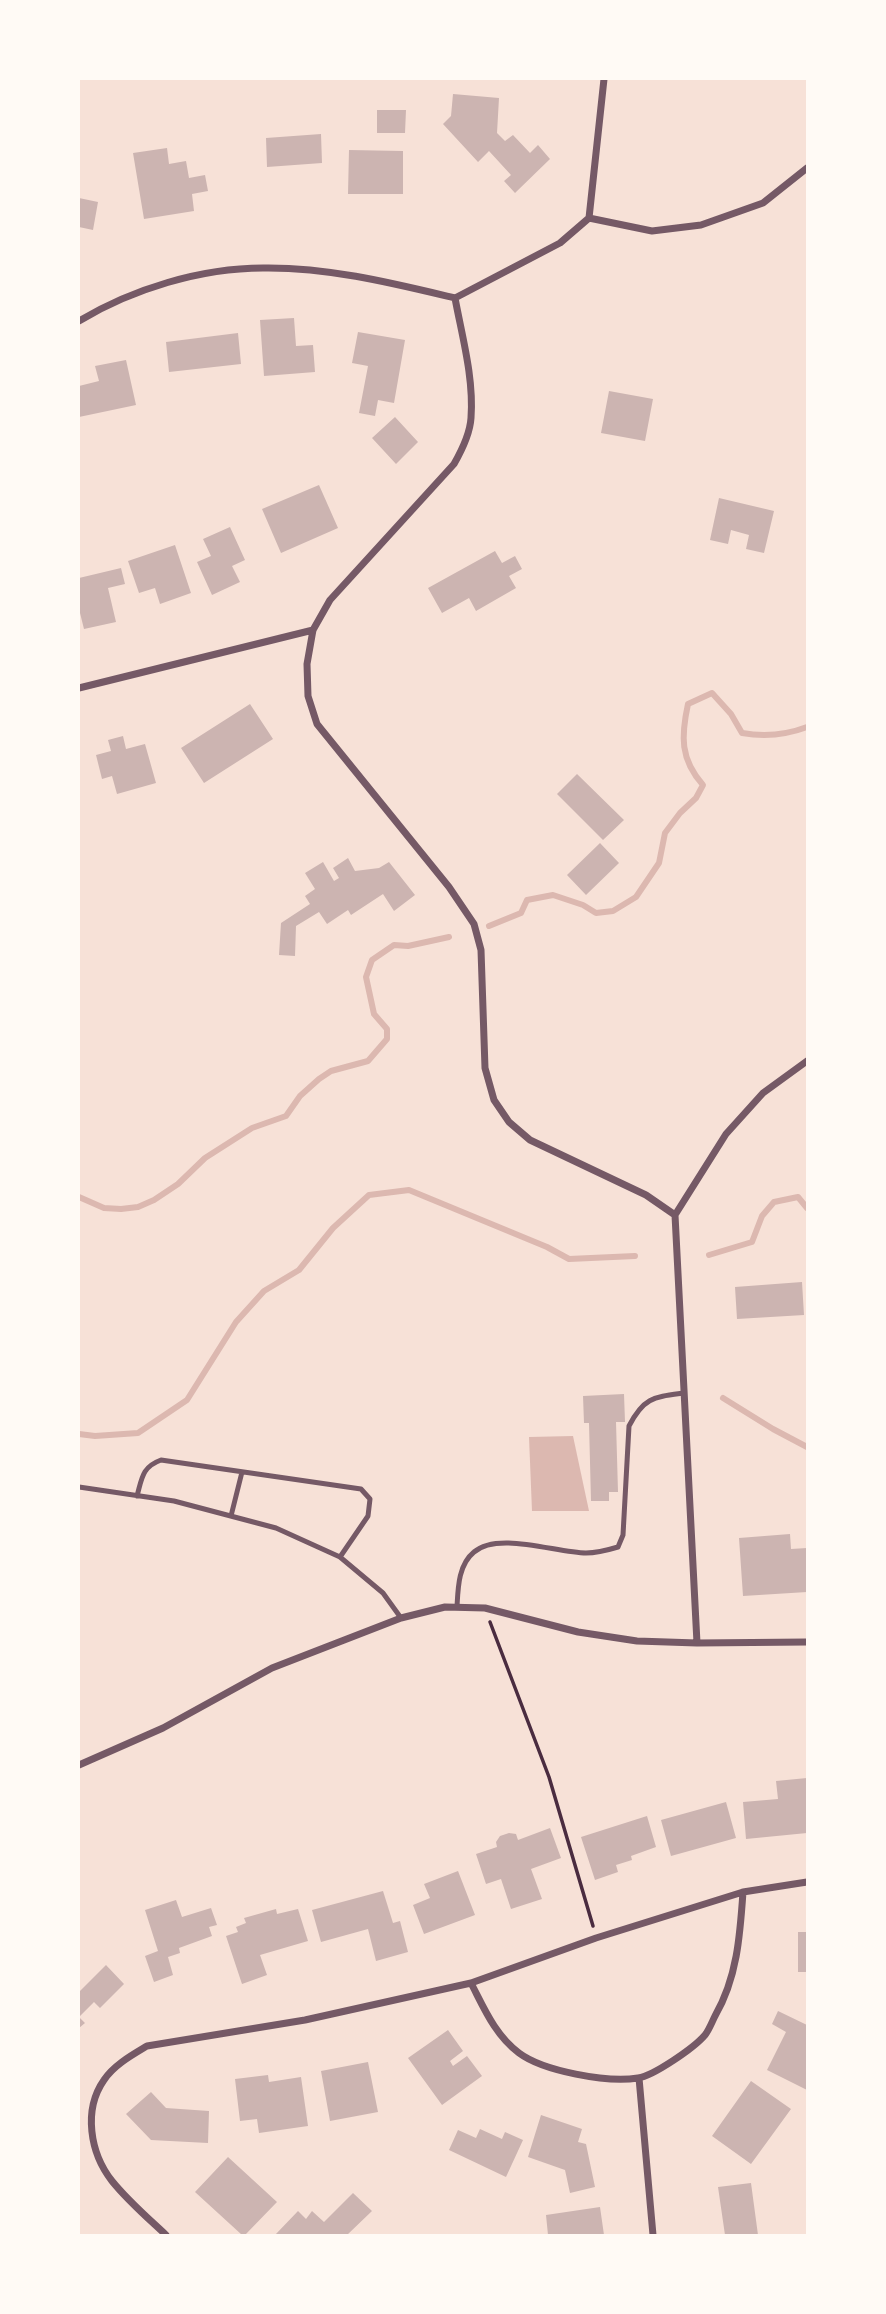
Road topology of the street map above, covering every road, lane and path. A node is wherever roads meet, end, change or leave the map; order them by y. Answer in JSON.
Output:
{"nodes":[{"id":1,"x":604,"y":79,"type":"edge"},
{"id":2,"x":807,"y":168,"type":"edge"},
{"id":3,"x":589,"y":218,"type":"junction"},
{"id":4,"x":454,"y":298,"type":"junction"},
{"id":5,"x":79,"y":320,"type":"edge"},
{"id":6,"x":313,"y":631,"type":"junction"},
{"id":7,"x":79,"y":688,"type":"edge"},
{"id":8,"x":807,"y":1060,"type":"edge"},
{"id":9,"x":675,"y":1215,"type":"junction"},
{"id":10,"x":684,"y":1393,"type":"junction"},
{"id":11,"x":242,"y":1472,"type":"junction"},
{"id":12,"x":79,"y":1487,"type":"edge"},
{"id":13,"x":137,"y":1496,"type":"junction"},
{"id":14,"x":231,"y":1516,"type":"junction"},
{"id":15,"x":341,"y":1557,"type":"junction"},
{"id":16,"x":457,"y":1607,"type":"junction"},
{"id":17,"x":485,"y":1608,"type":"junction"},
{"id":18,"x":401,"y":1618,"type":"junction"},
{"id":19,"x":807,"y":1642,"type":"edge"},
{"id":20,"x":697,"y":1643,"type":"junction"},
{"id":21,"x":79,"y":1765,"type":"edge"},
{"id":22,"x":807,"y":1882,"type":"edge"},
{"id":23,"x":743,"y":1892,"type":"junction"},
{"id":24,"x":596,"y":1938,"type":"junction"},
{"id":25,"x":471,"y":1983,"type":"junction"},
{"id":26,"x":639,"y":2078,"type":"junction"},
{"id":27,"x":166,"y":2235,"type":"edge"},
{"id":28,"x":653,"y":2235,"type":"edge"}],
"edges":[{"from":1,"to":3,"type":"street"},
{"from":2,"to":3,"type":"street"},
{"from":3,"to":4,"type":"street"},
{"from":4,"to":5,"type":"street"},
{"from":4,"to":6,"type":"street"},
{"from":6,"to":7,"type":"street"},
{"from":6,"to":9,"type":"street"},
{"from":8,"to":9,"type":"street"},
{"from":9,"to":10,"type":"street"},
{"from":10,"to":16,"type":"lane"},
{"from":10,"to":20,"type":"street"},
{"from":11,"to":13,"type":"lane"},
{"from":11,"to":14,"type":"lane"},
{"from":11,"to":15,"type":"lane"},
{"from":12,"to":13,"type":"lane"},
{"from":13,"to":14,"type":"lane"},
{"from":14,"to":15,"type":"lane"},
{"from":15,"to":18,"type":"lane"},
{"from":16,"to":17,"type":"street"},
{"from":16,"to":18,"type":"street"},
{"from":17,"to":20,"type":"street"},
{"from":17,"to":24,"type":"path"},
{"from":18,"to":21,"type":"street"},
{"from":19,"to":20,"type":"street"},
{"from":22,"to":23,"type":"street"},
{"from":23,"to":24,"type":"street"},
{"from":23,"to":26,"type":"street"},
{"from":24,"to":25,"type":"street"},
{"from":25,"to":26,"type":"street"},
{"from":25,"to":27,"type":"street"},
{"from":26,"to":28,"type":"street"}]}
